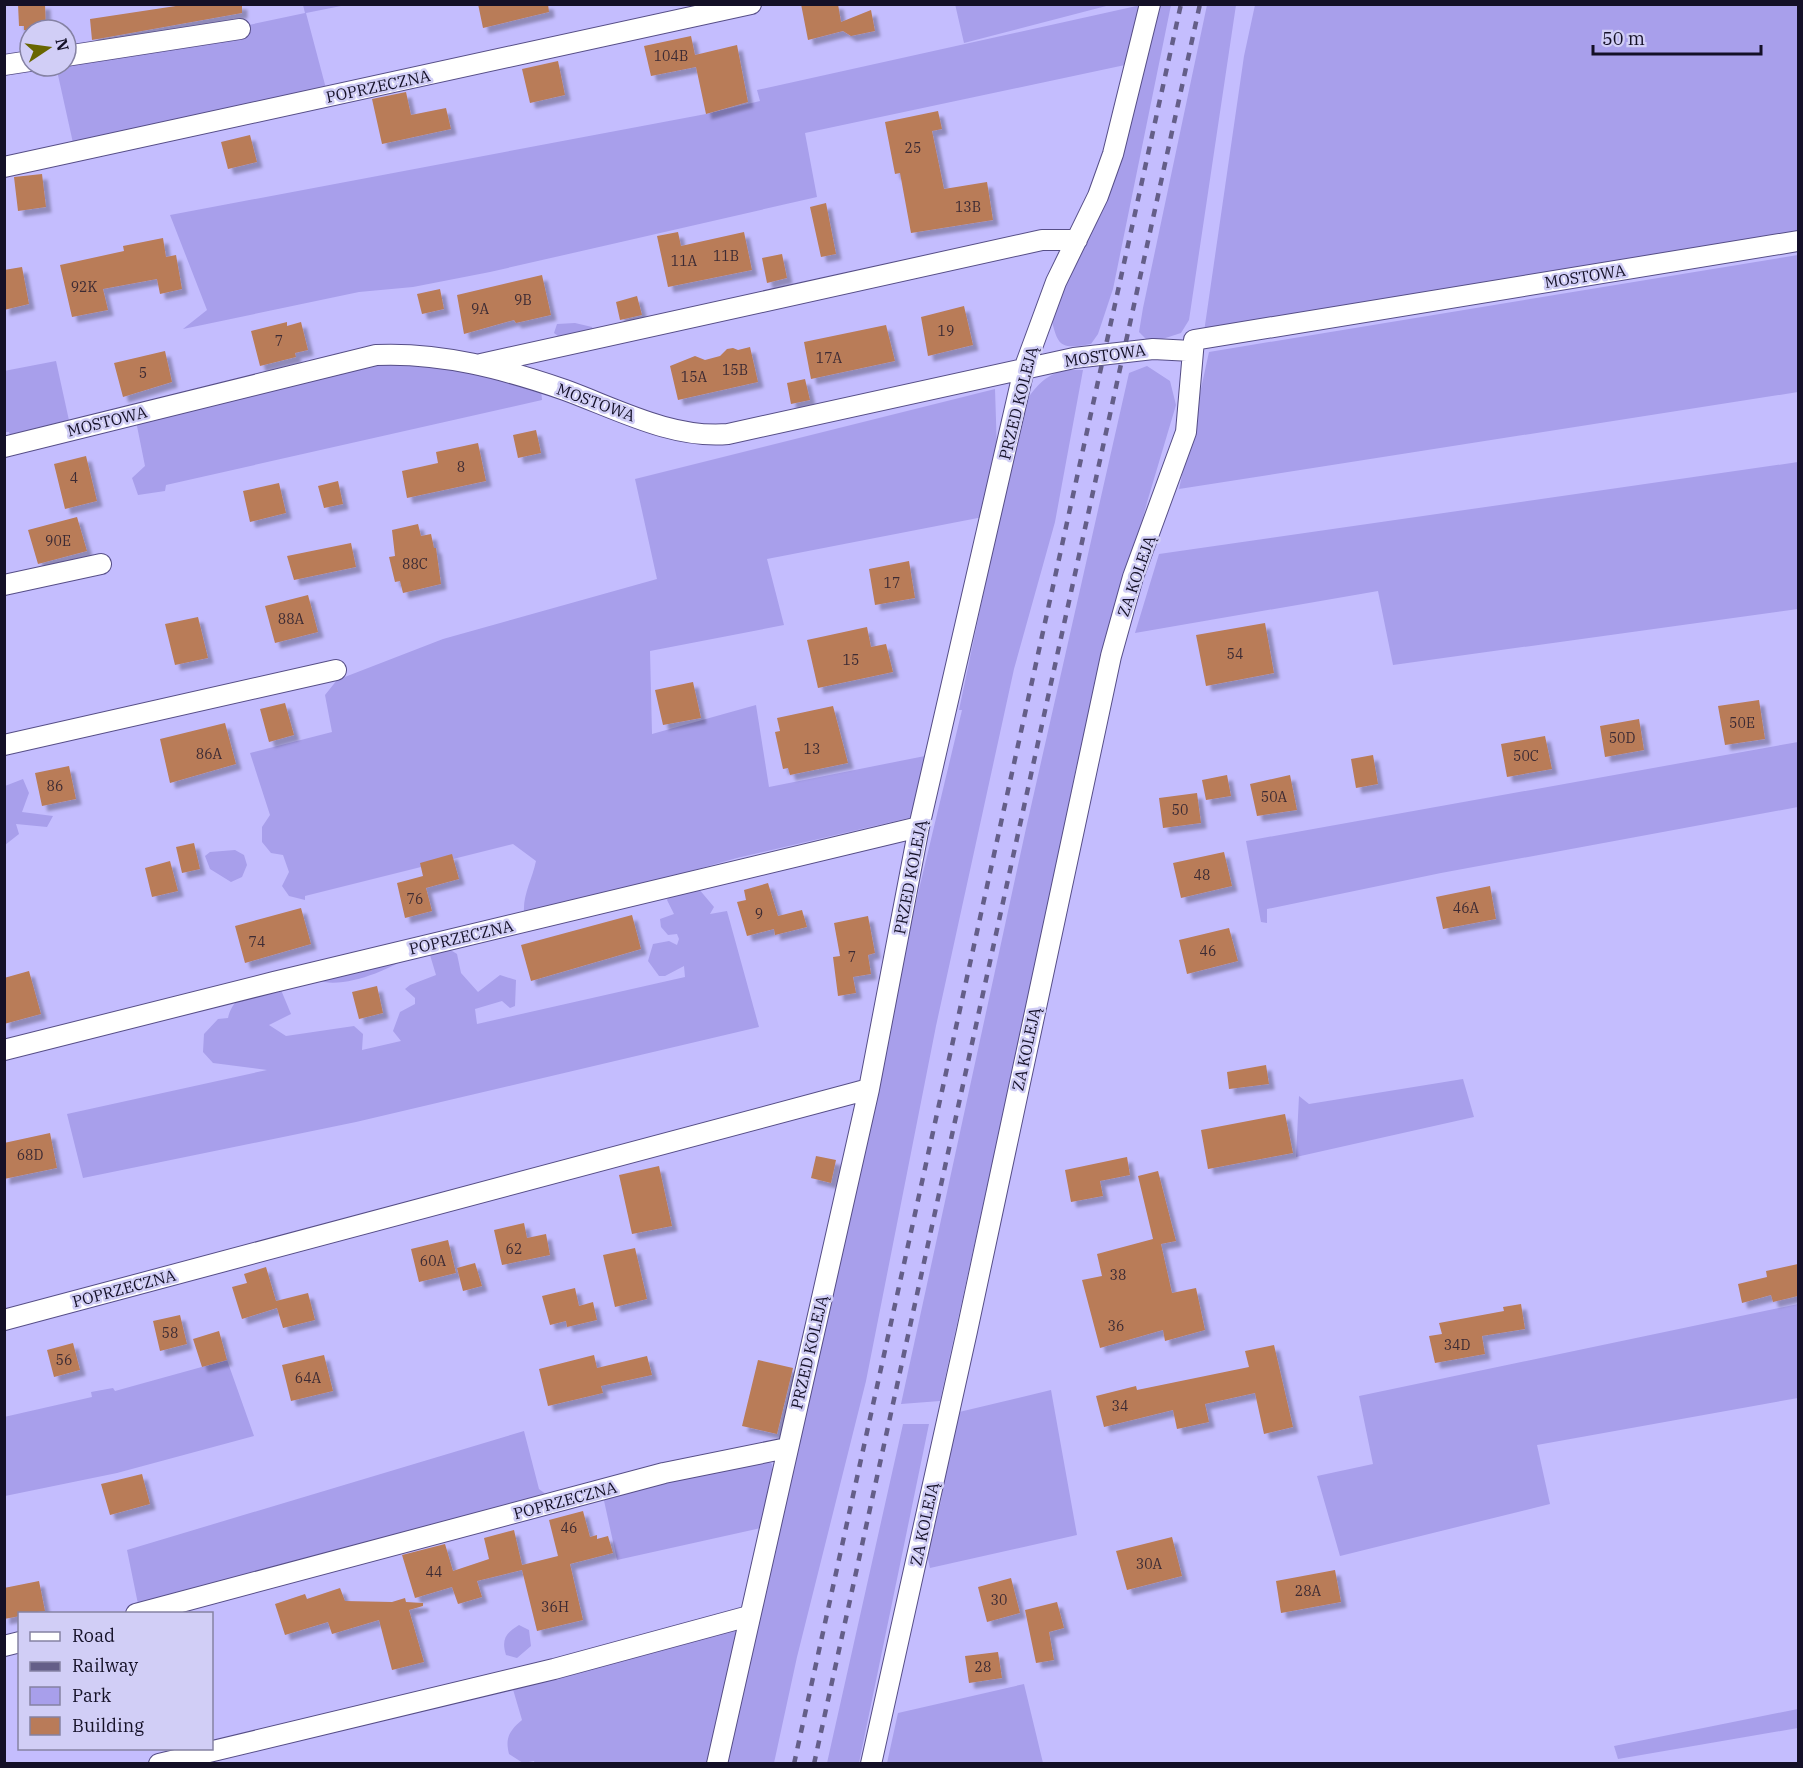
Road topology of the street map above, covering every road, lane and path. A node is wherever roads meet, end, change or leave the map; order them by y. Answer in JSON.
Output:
{"nodes":[{"id":1,"x":751,"y":4,"type":"edge"},
{"id":2,"x":1150,"y":4,"type":"edge"},
{"id":3,"x":240,"y":29,"type":"dead end"},
{"id":4,"x":78,"y":54,"type":"edge"},
{"id":5,"x":4,"y":167,"type":"edge"},
{"id":6,"x":1077,"y":240,"type":"junction"},
{"id":7,"x":1798,"y":241,"type":"edge"},
{"id":8,"x":1193,"y":345,"type":"junction"},
{"id":9,"x":478,"y":364,"type":"junction"},
{"id":10,"x":1024,"y":369,"type":"junction"},
{"id":11,"x":4,"y":447,"type":"edge"},
{"id":12,"x":101,"y":564,"type":"dead end"},
{"id":13,"x":4,"y":585,"type":"edge"},
{"id":14,"x":336,"y":670,"type":"dead end"},
{"id":15,"x":4,"y":745,"type":"edge"},
{"id":16,"x":919,"y":827,"type":"junction"},
{"id":17,"x":4,"y":1050,"type":"edge"},
{"id":18,"x":869,"y":1089,"type":"junction"},
{"id":19,"x":4,"y":1320,"type":"edge"},
{"id":20,"x":787,"y":1448,"type":"junction"},
{"id":21,"x":143,"y":1612,"type":"edge"},
{"id":22,"x":749,"y":1616,"type":"junction"},
{"id":23,"x":159,"y":1764,"type":"edge"},
{"id":24,"x":717,"y":1764,"type":"edge"},
{"id":25,"x":871,"y":1764,"type":"edge"}],
"edges":[{"from":1,"to":5,"type":"street","name":"POPRZECZNA"},
{"from":2,"to":6,"type":"street","name":"PRZED KOLEJĄ"},
{"from":3,"to":4,"type":"street"},
{"from":6,"to":9,"type":"street"},
{"from":6,"to":10,"type":"street","name":"PRZED KOLEJĄ"},
{"from":7,"to":8,"type":"street","name":"MOSTOWA"},
{"from":8,"to":10,"type":"street","name":"MOSTOWA"},
{"from":8,"to":25,"type":"street","name":"ZA KOLEJĄ"},
{"from":9,"to":10,"type":"street","name":"MOSTOWA"},
{"from":9,"to":11,"type":"street","name":"MOSTOWA"},
{"from":10,"to":16,"type":"street","name":"PRZED KOLEJĄ"},
{"from":12,"to":13,"type":"street"},
{"from":14,"to":15,"type":"street"},
{"from":16,"to":17,"type":"street","name":"POPRZECZNA"},
{"from":16,"to":18,"type":"street","name":"PRZED KOLEJĄ"},
{"from":18,"to":19,"type":"street","name":"POPRZECZNA"},
{"from":18,"to":20,"type":"street","name":"PRZED KOLEJĄ"},
{"from":20,"to":21,"type":"street","name":"POPRZECZNA"},
{"from":20,"to":22,"type":"street","name":"PRZED KOLEJĄ"},
{"from":22,"to":23,"type":"street"},
{"from":22,"to":24,"type":"street","name":"PRZED KOLEJĄ"}]}
